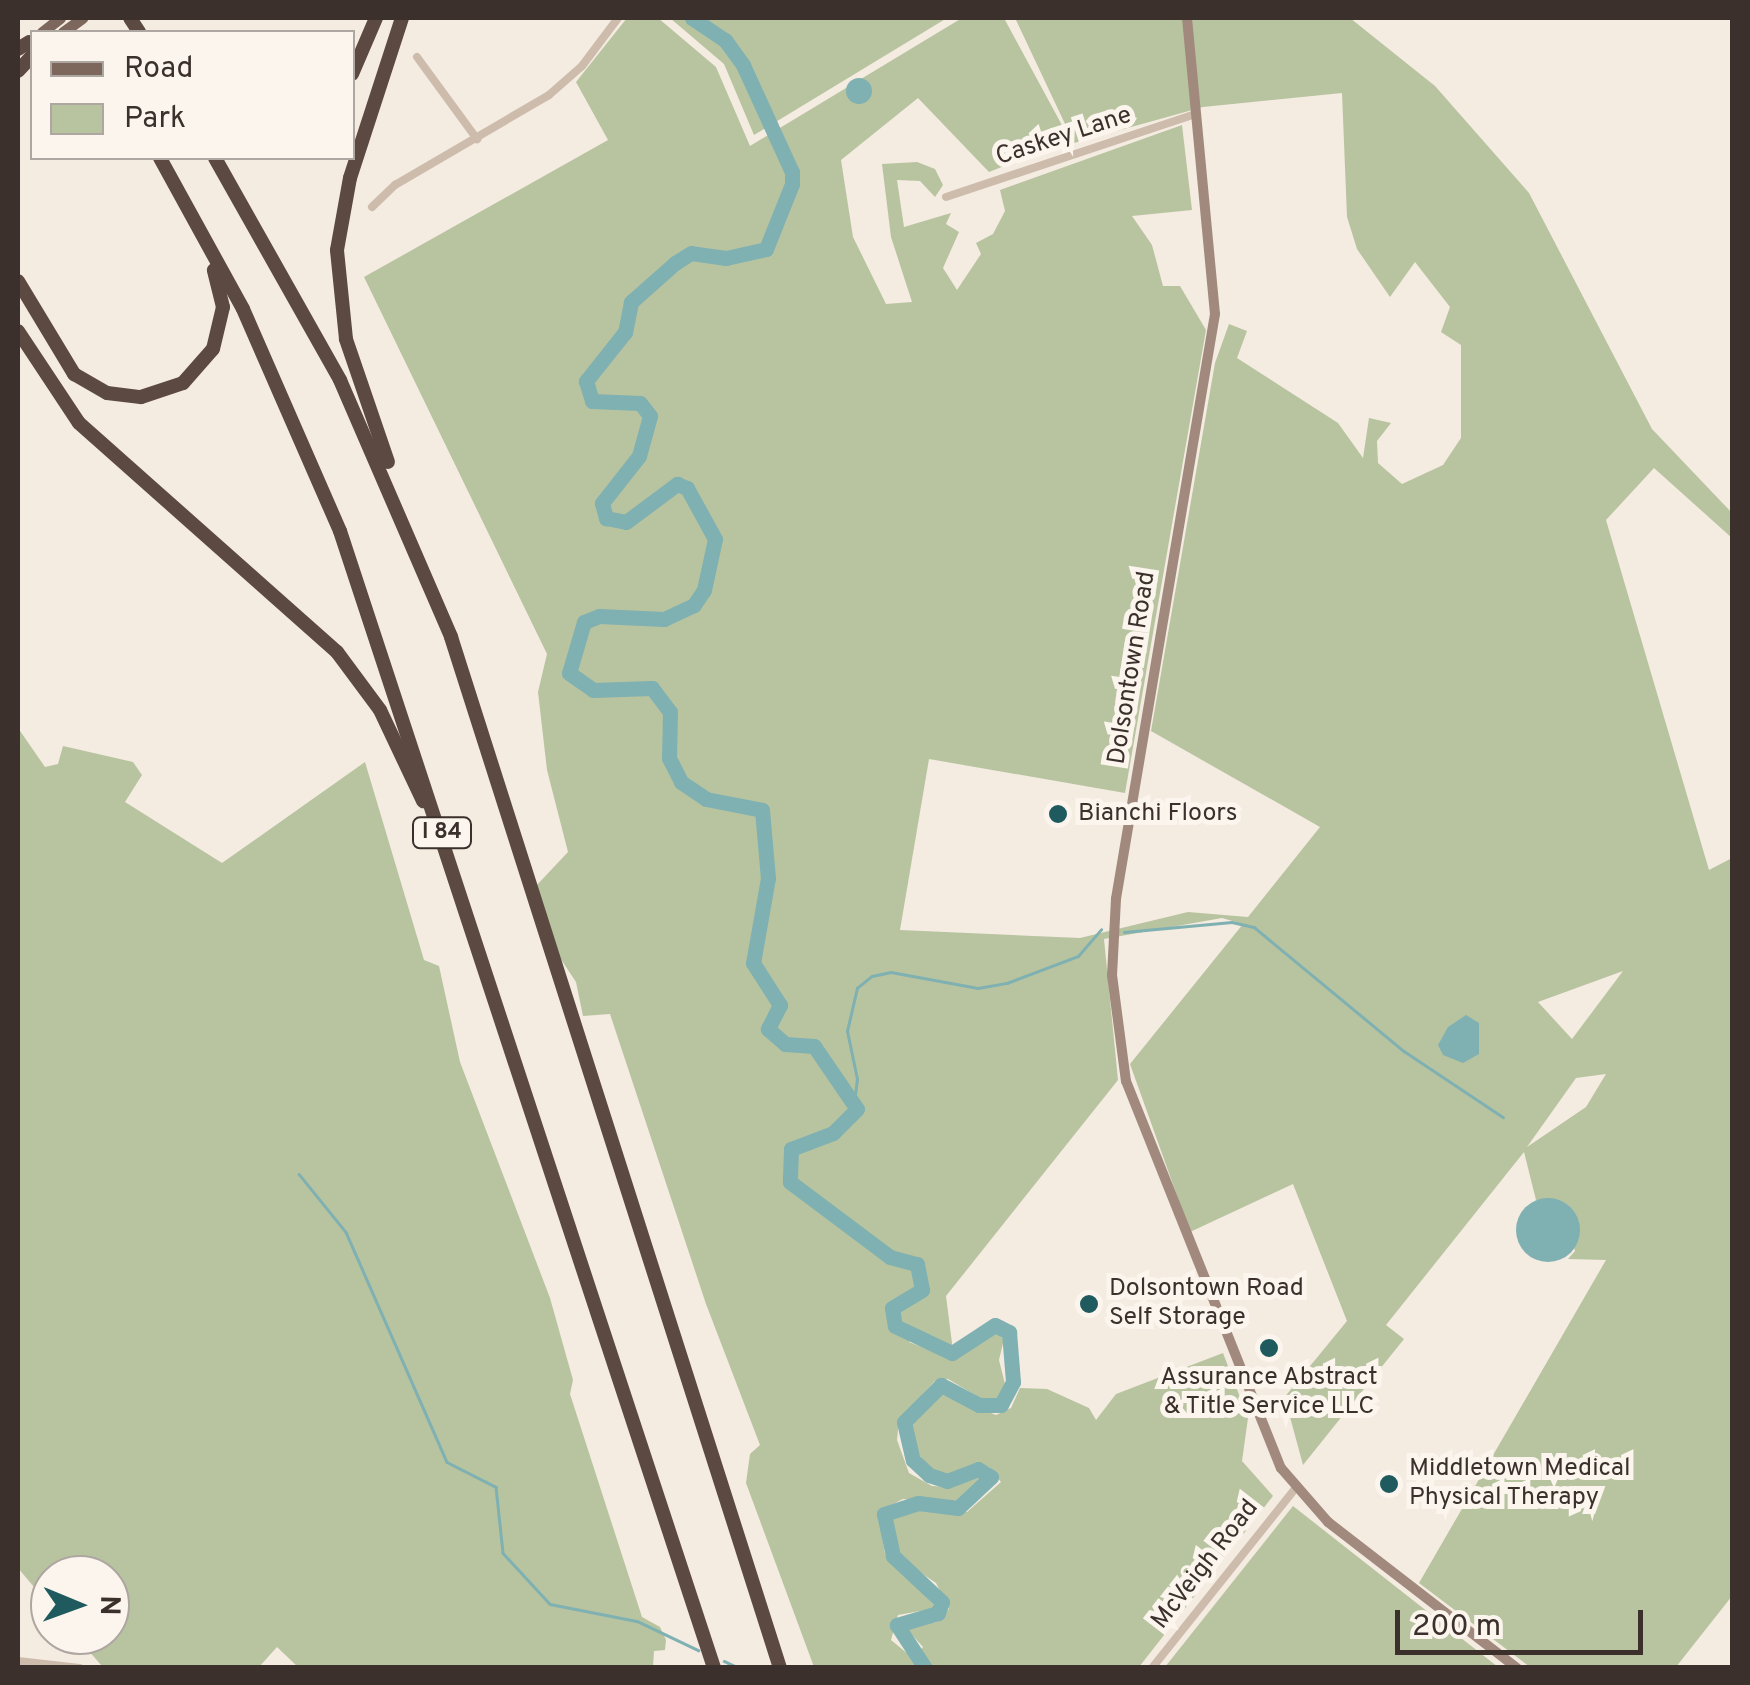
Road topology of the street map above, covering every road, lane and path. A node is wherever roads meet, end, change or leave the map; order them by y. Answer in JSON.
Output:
{"nodes":[{"id":1,"x":79,"y":18,"type":"edge"},
{"id":2,"x":376,"y":18,"type":"edge"},
{"id":3,"x":402,"y":18,"type":"edge"},
{"id":4,"x":618,"y":18,"type":"edge"},
{"id":5,"x":1187,"y":18,"type":"edge"},
{"id":6,"x":54,"y":27,"type":"edge"},
{"id":7,"x":27,"y":49,"type":"edge"},
{"id":8,"x":417,"y":58,"type":"dead end"},
{"id":9,"x":355,"y":67,"type":"edge"},
{"id":10,"x":18,"y":69,"type":"edge"},
{"id":11,"x":1196,"y":114,"type":"junction"},
{"id":12,"x":477,"y":138,"type":"junction"},
{"id":13,"x":161,"y":160,"type":"edge"},
{"id":14,"x":217,"y":160,"type":"edge"},
{"id":15,"x":946,"y":197,"type":"dead end"},
{"id":16,"x":184,"y":200,"type":"junction"},
{"id":17,"x":372,"y":208,"type":"dead end"},
{"id":18,"x":18,"y":281,"type":"edge"},
{"id":19,"x":18,"y":331,"type":"edge"},
{"id":20,"x":420,"y":558,"type":"junction"},
{"id":21,"x":463,"y":897,"type":"junction"},
{"id":22,"x":1296,"y":1489,"type":"junction"},
{"id":23,"x":18,"y":1661,"type":"edge"},
{"id":24,"x":80,"y":1668,"type":"edge"},
{"id":25,"x":714,"y":1668,"type":"edge"},
{"id":26,"x":780,"y":1668,"type":"edge"},
{"id":27,"x":1152,"y":1668,"type":"edge"},
{"id":28,"x":1516,"y":1668,"type":"edge"}],
"edges":[{"from":1,"to":6,"type":"main road","bridge":true},
{"from":2,"to":9,"type":"highway"},
{"from":3,"to":20,"type":"highway"},
{"from":4,"to":12,"type":"street"},
{"from":5,"to":11,"type":"street","name":"Dolsontown Road"},
{"from":7,"to":10,"type":"highway"},
{"from":8,"to":12,"type":"street"},
{"from":11,"to":15,"type":"street","name":"Caskey Lane"},
{"from":11,"to":22,"type":"street","name":"Dolsontown Road"},
{"from":12,"to":17,"type":"street"},
{"from":13,"to":16,"type":"highway","number":"I 84"},
{"from":14,"to":20,"type":"highway","number":"I 84"},
{"from":16,"to":18,"type":"highway"},
{"from":16,"to":21,"type":"highway","number":"I 84"},
{"from":19,"to":21,"type":"highway"},
{"from":20,"to":26,"type":"highway","number":"I 84"},
{"from":21,"to":25,"type":"highway","number":"I 84"},
{"from":22,"to":27,"type":"street","name":"McVeigh Road"},
{"from":22,"to":28,"type":"street","name":"Dolsontown Road"},
{"from":23,"to":24,"type":"street"}]}
